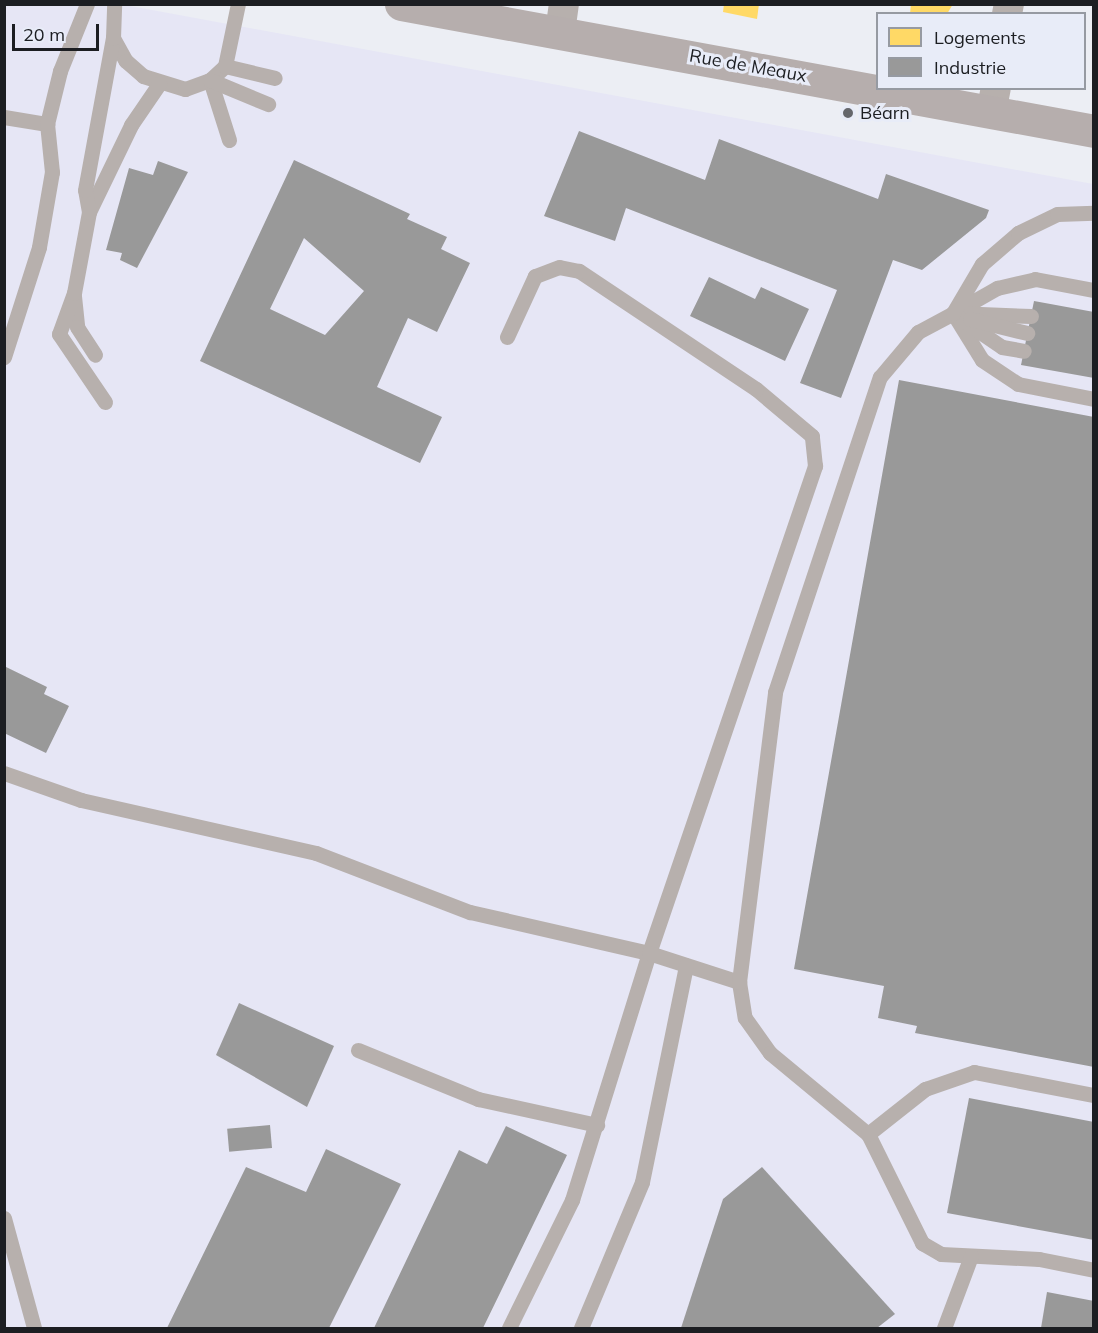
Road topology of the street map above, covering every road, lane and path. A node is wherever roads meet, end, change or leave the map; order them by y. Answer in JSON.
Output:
{"nodes":[{"id":1,"x":87,"y":4,"type":"edge"},
{"id":2,"x":114,"y":4,"type":"edge"},
{"id":3,"x":238,"y":4,"type":"edge"},
{"id":4,"x":401,"y":4,"type":"edge"},
{"id":5,"x":562,"y":18,"type":"edge"},
{"id":6,"x":113,"y":38,"type":"junction"},
{"id":7,"x":225,"y":66,"type":"junction"},
{"id":8,"x":275,"y":78,"type":"dead end"},
{"id":9,"x":876,"y":78,"type":"edge"},
{"id":10,"x":210,"y":80,"type":"junction"},
{"id":11,"x":159,"y":84,"type":"junction"},
{"id":12,"x":937,"y":90,"type":"edge"},
{"id":13,"x":994,"y":101,"type":"edge"},
{"id":14,"x":268,"y":104,"type":"dead end"},
{"id":15,"x":4,"y":117,"type":"edge"},
{"id":16,"x":47,"y":124,"type":"junction"},
{"id":17,"x":1094,"y":131,"type":"edge"},
{"id":18,"x":229,"y":140,"type":"dead end"},
{"id":19,"x":89,"y":212,"type":"junction"},
{"id":20,"x":1094,"y":213,"type":"edge"},
{"id":21,"x":93,"y":282,"type":"dead end"},
{"id":22,"x":75,"y":286,"type":"junction"},
{"id":23,"x":1094,"y":290,"type":"edge"},
{"id":24,"x":953,"y":314,"type":"junction"},
{"id":25,"x":1031,"y":316,"type":"dead end"},
{"id":26,"x":1027,"y":333,"type":"dead end"},
{"id":27,"x":507,"y":337,"type":"dead end"},
{"id":28,"x":1024,"y":351,"type":"dead end"},
{"id":29,"x":95,"y":355,"type":"dead end"},
{"id":30,"x":4,"y":357,"type":"edge"},
{"id":31,"x":1094,"y":399,"type":"edge"},
{"id":32,"x":105,"y":402,"type":"dead end"},
{"id":33,"x":4,"y":772,"type":"edge"},
{"id":34,"x":650,"y":953,"type":"junction"},
{"id":35,"x":686,"y":965,"type":"junction"},
{"id":36,"x":739,"y":982,"type":"junction"},
{"id":37,"x":358,"y":1050,"type":"dead end"},
{"id":38,"x":1094,"y":1095,"type":"edge"},
{"id":39,"x":597,"y":1125,"type":"junction"},
{"id":40,"x":867,"y":1134,"type":"junction"},
{"id":41,"x":4,"y":1218,"type":"edge"},
{"id":42,"x":971,"y":1256,"type":"junction"},
{"id":43,"x":1094,"y":1270,"type":"edge"},
{"id":44,"x":34,"y":1329,"type":"edge"},
{"id":45,"x":509,"y":1329,"type":"edge"},
{"id":46,"x":581,"y":1329,"type":"edge"},
{"id":47,"x":945,"y":1329,"type":"edge"}],
"edges":[{"from":1,"to":16,"type":"lane"},
{"from":2,"to":6,"type":"lane"},
{"from":3,"to":7,"type":"lane"},
{"from":4,"to":5,"type":"main road","name":"Rue de Meaux"},
{"from":5,"to":9,"type":"main road","name":"Rue de Meaux"},
{"from":6,"to":11,"type":"lane"},
{"from":6,"to":19,"type":"lane"},
{"from":7,"to":8,"type":"lane"},
{"from":7,"to":10,"type":"lane"},
{"from":10,"to":11,"type":"lane"},
{"from":10,"to":14,"type":"lane"},
{"from":10,"to":18,"type":"lane"},
{"from":11,"to":19,"type":"lane"},
{"from":12,"to":13,"type":"main road","name":"Rue de Meaux"},
{"from":13,"to":17,"type":"main road","name":"Rue de Meaux"},
{"from":15,"to":16,"type":"lane"},
{"from":16,"to":30,"type":"lane"},
{"from":19,"to":22,"type":"lane"},
{"from":20,"to":24,"type":"lane"},
{"from":21,"to":22,"type":"lane"},
{"from":22,"to":29,"type":"lane"},
{"from":22,"to":32,"type":"lane"},
{"from":23,"to":24,"type":"lane"},
{"from":24,"to":25,"type":"lane"},
{"from":24,"to":26,"type":"lane"},
{"from":24,"to":28,"type":"lane"},
{"from":24,"to":31,"type":"lane"},
{"from":24,"to":36,"type":"lane"},
{"from":27,"to":34,"type":"lane"},
{"from":33,"to":34,"type":"lane"},
{"from":34,"to":35,"type":"lane"},
{"from":34,"to":39,"type":"lane"},
{"from":35,"to":36,"type":"lane"},
{"from":35,"to":46,"type":"lane"},
{"from":36,"to":40,"type":"lane"},
{"from":37,"to":39,"type":"lane"},
{"from":38,"to":40,"type":"lane"},
{"from":39,"to":45,"type":"lane"},
{"from":40,"to":42,"type":"lane"},
{"from":41,"to":44,"type":"lane"},
{"from":42,"to":43,"type":"lane"},
{"from":42,"to":47,"type":"lane"}]}
